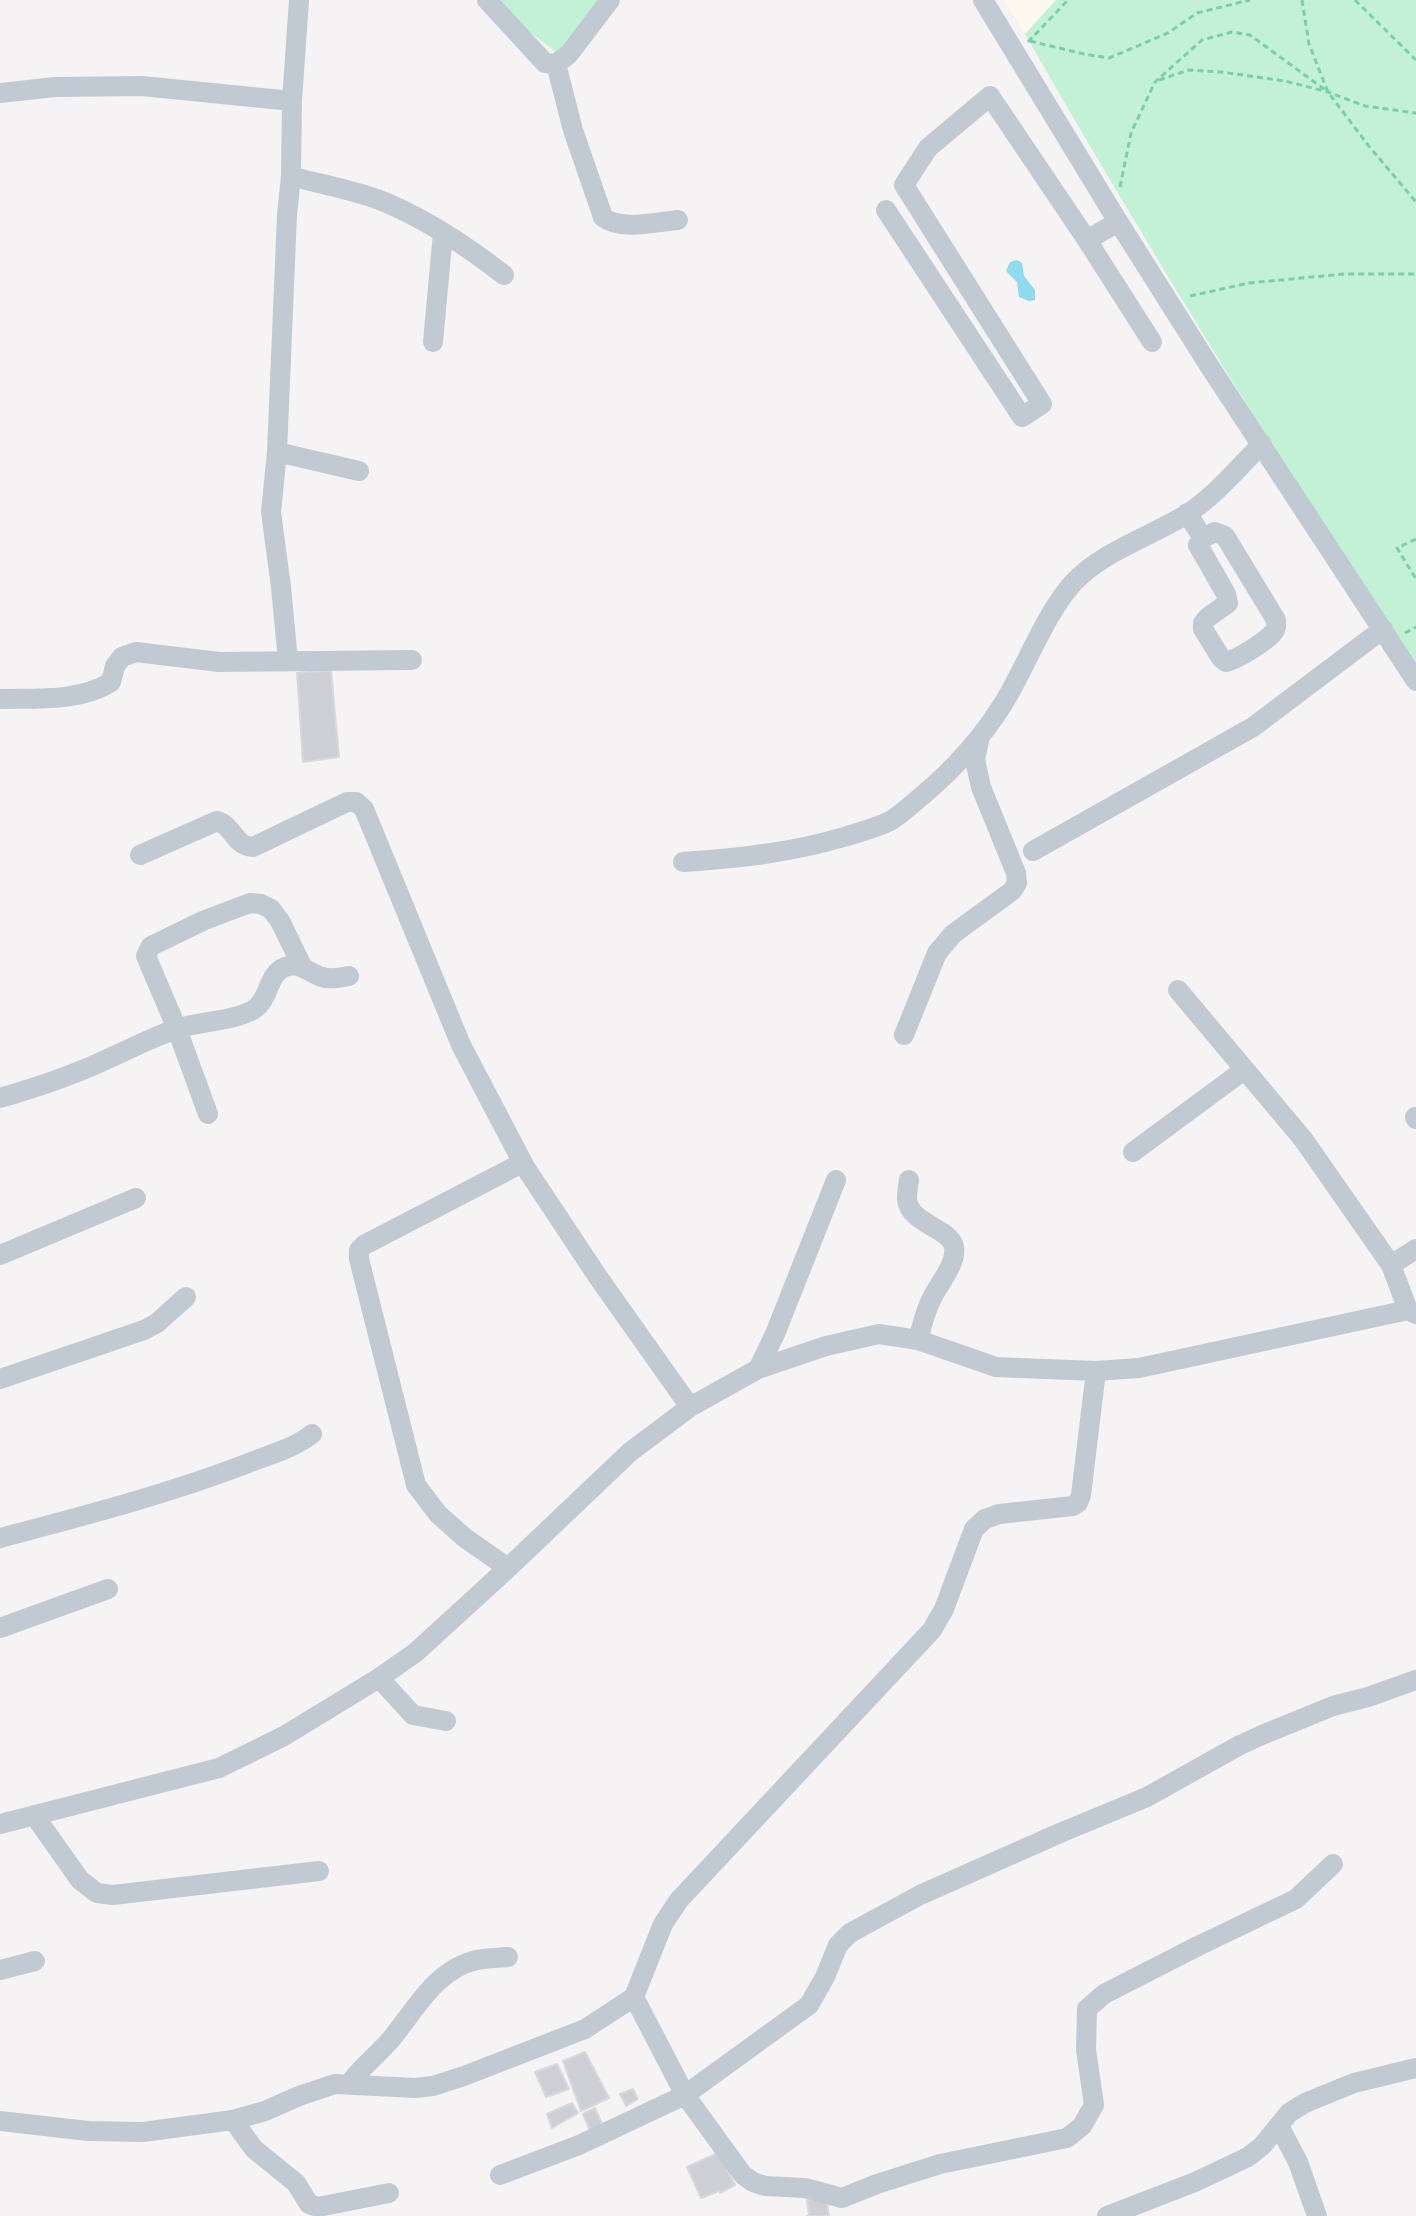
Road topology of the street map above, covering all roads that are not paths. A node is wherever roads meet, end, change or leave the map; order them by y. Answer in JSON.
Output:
{"nodes":[{"id":1,"x":299,"y":0,"type":"edge"},
{"id":2,"x":487,"y":0,"type":"edge"},
{"id":3,"x":610,"y":0,"type":"edge"},
{"id":4,"x":983,"y":0,"type":"edge"},
{"id":5,"x":556,"y":64,"type":"junction"},
{"id":6,"x":0,"y":93,"type":"edge"},
{"id":7,"x":292,"y":101,"type":"junction"},
{"id":8,"x":291,"y":176,"type":"junction"},
{"id":9,"x":886,"y":210,"type":"dead end"},
{"id":10,"x":1116,"y":218,"type":"junction"},
{"id":11,"x":678,"y":220,"type":"dead end"},
{"id":12,"x":443,"y":233,"type":"junction"},
{"id":13,"x":1087,"y":240,"type":"junction"},
{"id":14,"x":504,"y":275,"type":"dead end"},
{"id":15,"x":433,"y":342,"type":"dead end"},
{"id":16,"x":1152,"y":342,"type":"dead end"},
{"id":17,"x":1262,"y":444,"type":"junction"},
{"id":18,"x":277,"y":452,"type":"junction"},
{"id":19,"x":359,"y":471,"type":"dead end"},
{"id":20,"x":1187,"y":513,"type":"junction"},
{"id":21,"x":1203,"y":538,"type":"junction"},
{"id":22,"x":1383,"y":629,"type":"junction"},
{"id":23,"x":412,"y":660,"type":"dead end"},
{"id":24,"x":288,"y":661,"type":"junction"},
{"id":25,"x":1416,"y":681,"type":"edge"},
{"id":26,"x":0,"y":699,"type":"edge"},
{"id":27,"x":979,"y":741,"type":"junction"},
{"id":28,"x":1033,"y":851,"type":"dead end"},
{"id":29,"x":140,"y":855,"type":"dead end"},
{"id":30,"x":683,"y":862,"type":"dead end"},
{"id":31,"x":302,"y":966,"type":"junction"},
{"id":32,"x":349,"y":976,"type":"dead end"},
{"id":33,"x":1178,"y":990,"type":"dead end"},
{"id":34,"x":177,"y":1029,"type":"junction"},
{"id":35,"x":904,"y":1035,"type":"dead end"},
{"id":36,"x":1244,"y":1070,"type":"junction"},
{"id":37,"x":0,"y":1098,"type":"edge"},
{"id":38,"x":208,"y":1114,"type":"dead end"},
{"id":39,"x":1133,"y":1152,"type":"dead end"},
{"id":40,"x":522,"y":1163,"type":"junction"},
{"id":41,"x":836,"y":1180,"type":"dead end"},
{"id":42,"x":909,"y":1180,"type":"dead end"},
{"id":43,"x":136,"y":1198,"type":"dead end"},
{"id":44,"x":1416,"y":1249,"type":"edge"},
{"id":45,"x":0,"y":1255,"type":"edge"},
{"id":46,"x":1391,"y":1265,"type":"junction"},
{"id":47,"x":186,"y":1297,"type":"dead end"},
{"id":48,"x":1412,"y":1312,"type":"edge"},
{"id":49,"x":918,"y":1340,"type":"junction"},
{"id":50,"x":758,"y":1369,"type":"junction"},
{"id":51,"x":1096,"y":1371,"type":"junction"},
{"id":52,"x":0,"y":1379,"type":"edge"},
{"id":53,"x":690,"y":1407,"type":"junction"},
{"id":54,"x":312,"y":1434,"type":"dead end"},
{"id":55,"x":0,"y":1538,"type":"edge"},
{"id":56,"x":508,"y":1568,"type":"junction"},
{"id":57,"x":108,"y":1589,"type":"dead end"},
{"id":58,"x":0,"y":1628,"type":"edge"},
{"id":59,"x":379,"y":1678,"type":"junction"},
{"id":60,"x":1416,"y":1680,"type":"edge"},
{"id":61,"x":446,"y":1721,"type":"dead end"},
{"id":62,"x":34,"y":1815,"type":"junction"},
{"id":63,"x":0,"y":1824,"type":"edge"},
{"id":64,"x":1333,"y":1864,"type":"dead end"},
{"id":65,"x":319,"y":1871,"type":"dead end"},
{"id":66,"x":508,"y":1957,"type":"dead end"},
{"id":67,"x":35,"y":1961,"type":"dead end"},
{"id":68,"x":0,"y":1970,"type":"edge"},
{"id":69,"x":634,"y":1997,"type":"junction"},
{"id":70,"x":1416,"y":2068,"type":"edge"},
{"id":71,"x":350,"y":2083,"type":"junction"},
{"id":72,"x":685,"y":2095,"type":"junction"},
{"id":73,"x":233,"y":2120,"type":"junction"},
{"id":74,"x":0,"y":2121,"type":"edge"},
{"id":75,"x":1279,"y":2126,"type":"junction"},
{"id":76,"x":500,"y":2175,"type":"dead end"},
{"id":77,"x":389,"y":2193,"type":"dead end"},
{"id":78,"x":842,"y":2207,"type":"edge"},
{"id":79,"x":1140,"y":2210,"type":"edge"},
{"id":80,"x":1107,"y":2216,"type":"edge"},
{"id":81,"x":1317,"y":2216,"type":"edge"}],
"edges":[{"from":1,"to":7,"type":"street"},
{"from":2,"to":5,"type":"street"},
{"from":3,"to":5,"type":"street"},
{"from":4,"to":10,"type":"street"},
{"from":5,"to":11,"type":"street"},
{"from":6,"to":7,"type":"street"},
{"from":7,"to":8,"type":"street"},
{"from":8,"to":12,"type":"street"},
{"from":8,"to":18,"type":"street"},
{"from":9,"to":13,"type":"street"},
{"from":10,"to":13,"type":"street"},
{"from":10,"to":17,"type":"street"},
{"from":12,"to":14,"type":"street"},
{"from":12,"to":15,"type":"street"},
{"from":13,"to":16,"type":"street"},
{"from":17,"to":20,"type":"street"},
{"from":17,"to":22,"type":"street"},
{"from":18,"to":19,"type":"street"},
{"from":18,"to":24,"type":"street"},
{"from":20,"to":21,"type":"street"},
{"from":20,"to":27,"type":"street"},
{"from":21,"to":21,"type":"street"},
{"from":22,"to":25,"type":"street"},
{"from":22,"to":28,"type":"street"},
{"from":23,"to":24,"type":"street"},
{"from":24,"to":26,"type":"street"},
{"from":27,"to":30,"type":"street"},
{"from":27,"to":35,"type":"street"},
{"from":29,"to":40,"type":"street"},
{"from":31,"to":32,"type":"street"},
{"from":31,"to":34,"type":"street"},
{"from":31,"to":34,"type":"street"},
{"from":33,"to":36,"type":"street"},
{"from":34,"to":37,"type":"street"},
{"from":34,"to":38,"type":"street"},
{"from":36,"to":39,"type":"street"},
{"from":36,"to":46,"type":"street"},
{"from":40,"to":53,"type":"street"},
{"from":40,"to":56,"type":"street"},
{"from":41,"to":50,"type":"street"},
{"from":42,"to":49,"type":"street"},
{"from":43,"to":45,"type":"street"},
{"from":44,"to":46,"type":"street"},
{"from":46,"to":48,"type":"street"},
{"from":47,"to":52,"type":"street"},
{"from":48,"to":51,"type":"street"},
{"from":49,"to":50,"type":"street"},
{"from":49,"to":51,"type":"street"},
{"from":50,"to":53,"type":"street"},
{"from":51,"to":69,"type":"street"},
{"from":53,"to":56,"type":"street"},
{"from":54,"to":55,"type":"street"},
{"from":56,"to":59,"type":"street"},
{"from":57,"to":58,"type":"street"},
{"from":59,"to":61,"type":"street"},
{"from":59,"to":62,"type":"street"},
{"from":60,"to":72,"type":"street"},
{"from":62,"to":63,"type":"street"},
{"from":62,"to":65,"type":"street"},
{"from":64,"to":78,"type":"street"},
{"from":66,"to":71,"type":"street"},
{"from":67,"to":68,"type":"street"},
{"from":69,"to":71,"type":"street"},
{"from":69,"to":72,"type":"street"},
{"from":70,"to":75,"type":"street"},
{"from":71,"to":73,"type":"street"},
{"from":72,"to":76,"type":"street"},
{"from":72,"to":78,"type":"street"},
{"from":73,"to":74,"type":"street"},
{"from":73,"to":77,"type":"street"},
{"from":75,"to":79,"type":"street"},
{"from":75,"to":81,"type":"street"},
{"from":79,"to":80,"type":"street"}]}
